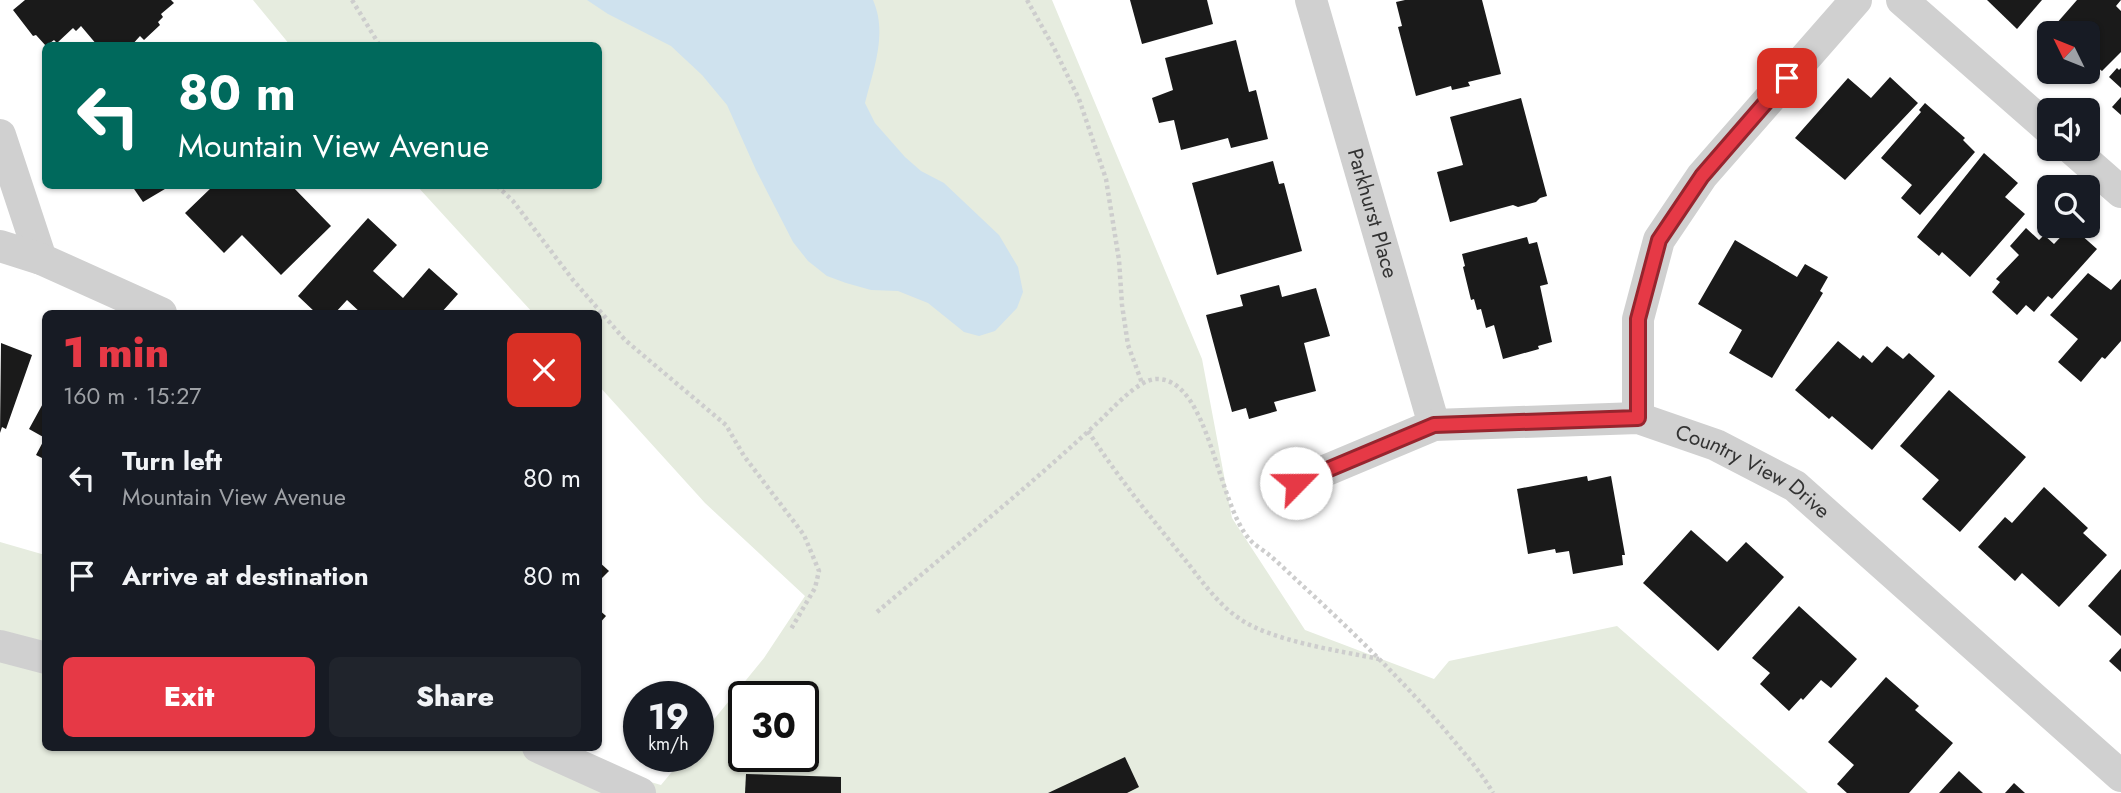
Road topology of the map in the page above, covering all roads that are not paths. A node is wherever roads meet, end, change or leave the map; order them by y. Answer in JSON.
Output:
{"nodes":[{"id":1,"x":1311,"y":0,"type":"edge"},
{"id":2,"x":1856,"y":0,"type":"edge"},
{"id":3,"x":1902,"y":0,"type":"edge"},
{"id":4,"x":2037,"y":118,"type":"edge"},
{"id":5,"x":0,"y":135,"type":"edge"},
{"id":6,"x":2086,"y":161,"type":"edge"},
{"id":7,"x":2121,"y":192,"type":"edge"},
{"id":8,"x":0,"y":246,"type":"edge"},
{"id":9,"x":41,"y":258,"type":"junction"},
{"id":10,"x":154,"y":310,"type":"edge"},
{"id":11,"x":1638,"y":418,"type":"junction"},
{"id":12,"x":1434,"y":425,"type":"junction"},
{"id":13,"x":1296,"y":483,"type":"dead end"},
{"id":14,"x":0,"y":646,"type":"edge"},
{"id":15,"x":42,"y":657,"type":"edge"},
{"id":16,"x":547,"y":751,"type":"edge"},
{"id":17,"x":2121,"y":776,"type":"edge"},
{"id":18,"x":640,"y":793,"type":"edge"}],
"edges":[{"from":1,"to":12,"type":"street","name":"Parkhurst Place"},
{"from":2,"to":11,"type":"street"},
{"from":3,"to":4,"type":"street"},
{"from":5,"to":9,"type":"street"},
{"from":6,"to":7,"type":"street"},
{"from":8,"to":9,"type":"street"},
{"from":9,"to":10,"type":"street"},
{"from":11,"to":12,"type":"street","name":"Country View Drive"},
{"from":11,"to":17,"type":"street","name":"Country View Drive"},
{"from":12,"to":13,"type":"street","name":"Country View Drive"},
{"from":14,"to":15,"type":"street"},
{"from":16,"to":18,"type":"street"}]}
